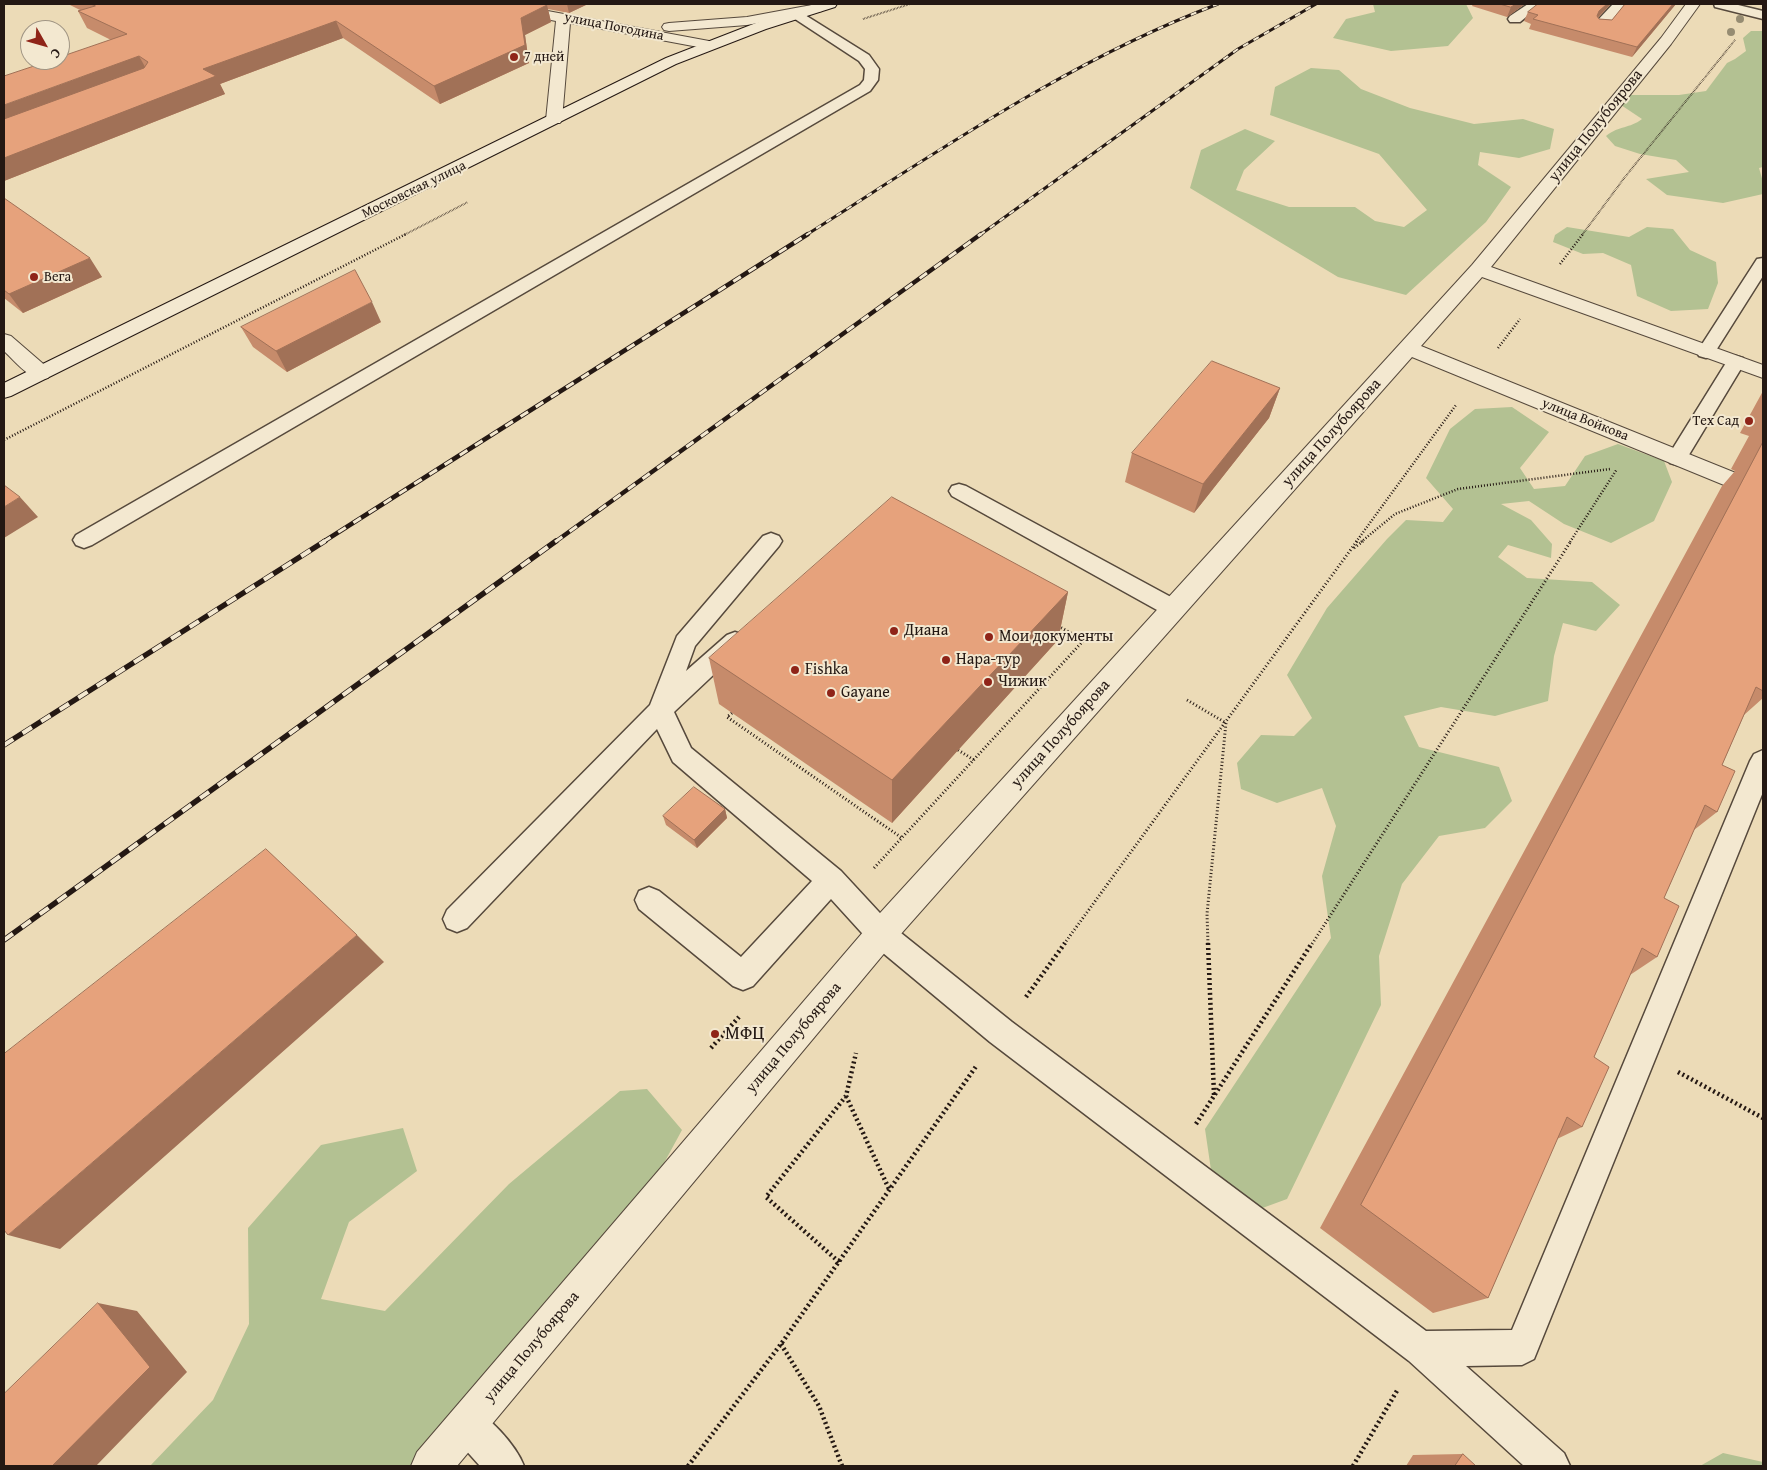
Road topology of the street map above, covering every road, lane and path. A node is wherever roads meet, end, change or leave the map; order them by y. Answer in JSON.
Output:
{"nodes":[{"id":1,"x":489,"y":4,"type":"edge"},
{"id":2,"x":910,"y":4,"type":"edge"},
{"id":3,"x":1536,"y":4,"type":"edge"},
{"id":4,"x":1620,"y":4,"type":"edge"},
{"id":5,"x":1692,"y":4,"type":"edge"},
{"id":6,"x":1720,"y":4,"type":"edge"},
{"id":7,"x":827,"y":5,"type":"edge"},
{"id":8,"x":797,"y":14,"type":"junction"},
{"id":9,"x":1761,"y":14,"type":"edge"},
{"id":10,"x":563,"y":18,"type":"junction"},
{"id":11,"x":1515,"y":19,"type":"edge"},
{"id":12,"x":602,"y":24,"type":"junction"},
{"id":13,"x":1601,"y":25,"type":"edge"},
{"id":14,"x":825,"y":32,"type":"junction"},
{"id":15,"x":709,"y":45,"type":"junction"},
{"id":16,"x":554,"y":120,"type":"junction"},
{"id":17,"x":471,"y":200,"type":"dead end"},
{"id":18,"x":1763,"y":263,"type":"edge"},
{"id":19,"x":1478,"y":269,"type":"junction"},
{"id":20,"x":1540,"y":292,"type":"junction"},
{"id":21,"x":4,"y":340,"type":"edge"},
{"id":22,"x":1408,"y":348,"type":"junction"},
{"id":23,"x":1706,"y":352,"type":"junction"},
{"id":24,"x":1736,"y":362,"type":"junction"},
{"id":25,"x":1763,"y":372,"type":"edge"},
{"id":26,"x":41,"y":373,"type":"junction"},
{"id":27,"x":1477,"y":376,"type":"junction"},
{"id":28,"x":4,"y":391,"type":"edge"},
{"id":29,"x":4,"y":440,"type":"edge"},
{"id":30,"x":1636,"y":441,"type":"junction"},
{"id":31,"x":1677,"y":458,"type":"junction"},
{"id":32,"x":1618,"y":468,"type":"junction"},
{"id":33,"x":959,"y":491,"type":"dead end"},
{"id":34,"x":1763,"y":492,"type":"edge"},
{"id":35,"x":84,"y":540,"type":"dead end"},
{"id":36,"x":771,"y":542,"type":"dead end"},
{"id":37,"x":1349,"y":552,"type":"junction"},
{"id":38,"x":1174,"y":610,"type":"junction"},
{"id":39,"x":1052,"y":622,"type":"edge"},
{"id":40,"x":754,"y":623,"type":"edge"},
{"id":41,"x":1056,"y":625,"type":"junction"},
{"id":42,"x":1052,"y":630,"type":"edge"},
{"id":43,"x":1187,"y":700,"type":"dead end"},
{"id":44,"x":660,"y":710,"type":"junction"},
{"id":45,"x":732,"y":713,"type":"edge"},
{"id":46,"x":1226,"y":723,"type":"junction"},
{"id":47,"x":958,"y":750,"type":"edge"},
{"id":48,"x":974,"y":760,"type":"junction"},
{"id":49,"x":1763,"y":761,"type":"edge"},
{"id":50,"x":902,"y":838,"type":"junction"},
{"id":51,"x":840,"y":888,"type":"junction"},
{"id":52,"x":649,"y":900,"type":"dead end"},
{"id":53,"x":457,"y":919,"type":"dead end"},
{"id":54,"x":881,"y":934,"type":"junction"},
{"id":55,"x":1000,"y":1032,"type":"junction"},
{"id":56,"x":1642,"y":1052,"type":"junction"},
{"id":57,"x":856,"y":1053,"type":"dead end"},
{"id":58,"x":846,"y":1096,"type":"junction"},
{"id":59,"x":1214,"y":1096,"type":"junction"},
{"id":60,"x":1763,"y":1118,"type":"edge"},
{"id":61,"x":1173,"y":1160,"type":"junction"},
{"id":62,"x":889,"y":1189,"type":"junction"},
{"id":63,"x":839,"y":1262,"type":"junction"},
{"id":64,"x":781,"y":1344,"type":"junction"},
{"id":65,"x":1421,"y":1349,"type":"junction"},
{"id":66,"x":467,"y":1424,"type":"junction"},
{"id":67,"x":431,"y":1466,"type":"edge"},
{"id":68,"x":506,"y":1466,"type":"edge"},
{"id":69,"x":688,"y":1466,"type":"edge"},
{"id":70,"x":842,"y":1466,"type":"edge"},
{"id":71,"x":1353,"y":1466,"type":"edge"},
{"id":72,"x":1551,"y":1466,"type":"edge"}],
"edges":[{"from":1,"to":10,"type":"street","name":"улица Погодина"},
{"from":2,"to":14,"type":"path"},
{"from":3,"to":11,"type":"lane"},
{"from":4,"to":13,"type":"lane"},
{"from":5,"to":19,"type":"street","name":"улица Полубоярова"},
{"from":6,"to":9,"type":"lane"},
{"from":7,"to":8,"type":"street","name":"Московская улица"},
{"from":7,"to":12,"type":"street"},
{"from":8,"to":14,"type":"lane"},
{"from":8,"to":15,"type":"street","name":"Московская улица"},
{"from":9,"to":20,"type":"path"},
{"from":10,"to":12,"type":"street","name":"улица Погодина"},
{"from":10,"to":16,"type":"street"},
{"from":12,"to":15,"type":"street","name":"улица Погодина"},
{"from":14,"to":35,"type":"lane"},
{"from":15,"to":16,"type":"street","name":"Московская улица"},
{"from":16,"to":26,"type":"street","name":"Московская улица"},
{"from":17,"to":29,"type":"path"},
{"from":18,"to":23,"type":"lane"},
{"from":19,"to":20,"type":"street"},
{"from":19,"to":22,"type":"street","name":"улица Полубоярова"},
{"from":20,"to":23,"type":"street"},
{"from":20,"to":27,"type":"path"},
{"from":21,"to":26,"type":"street"},
{"from":22,"to":27,"type":"street","name":"улица Войкова"},
{"from":22,"to":38,"type":"street","name":"улица Полубоярова"},
{"from":23,"to":24,"type":"street"},
{"from":24,"to":25,"type":"street"},
{"from":24,"to":31,"type":"lane"},
{"from":26,"to":28,"type":"street","name":"Московская улица"},
{"from":27,"to":30,"type":"street","name":"улица Войкова"},
{"from":27,"to":37,"type":"path"},
{"from":30,"to":31,"type":"street","name":"улица Войкова"},
{"from":30,"to":32,"type":"path"},
{"from":31,"to":34,"type":"street","name":"улица Войкова"},
{"from":32,"to":37,"type":"path"},
{"from":32,"to":59,"type":"path"},
{"from":33,"to":38,"type":"lane"},
{"from":36,"to":44,"type":"lane"},
{"from":37,"to":46,"type":"path"},
{"from":38,"to":54,"type":"street","name":"улица Полубоярова"},
{"from":39,"to":41,"type":"path"},
{"from":40,"to":44,"type":"lane"},
{"from":41,"to":42,"type":"path"},
{"from":41,"to":48,"type":"path"},
{"from":43,"to":46,"type":"path"},
{"from":44,"to":51,"type":"lane"},
{"from":44,"to":53,"type":"lane"},
{"from":45,"to":50,"type":"path"},
{"from":46,"to":55,"type":"path"},
{"from":46,"to":59,"type":"path"},
{"from":47,"to":48,"type":"path"},
{"from":48,"to":50,"type":"path"},
{"from":49,"to":56,"type":"lane"},
{"from":50,"to":51,"type":"path"},
{"from":51,"to":52,"type":"lane"},
{"from":51,"to":54,"type":"lane"},
{"from":54,"to":55,"type":"lane"},
{"from":54,"to":66,"type":"street","name":"улица Полубоярова"},
{"from":55,"to":61,"type":"lane"},
{"from":55,"to":62,"type":"path"},
{"from":56,"to":60,"type":"path"},
{"from":56,"to":65,"type":"lane"},
{"from":57,"to":58,"type":"path"},
{"from":58,"to":62,"type":"path"},
{"from":58,"to":63,"type":"path"},
{"from":59,"to":61,"type":"path"},
{"from":61,"to":65,"type":"lane"},
{"from":62,"to":63,"type":"path"},
{"from":63,"to":64,"type":"path"},
{"from":64,"to":69,"type":"path"},
{"from":64,"to":70,"type":"path"},
{"from":65,"to":71,"type":"path"},
{"from":65,"to":72,"type":"lane"},
{"from":66,"to":67,"type":"street","name":"улица Полубоярова"},
{"from":66,"to":68,"type":"lane"}]}
